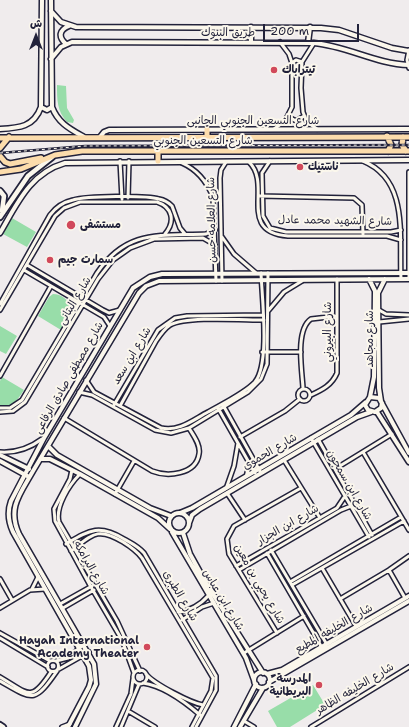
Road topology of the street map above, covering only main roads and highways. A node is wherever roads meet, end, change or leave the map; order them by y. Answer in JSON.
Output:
{"nodes":[{"id":1,"x":207,"y":129,"type":"road end"},
{"id":2,"x":387,"y":136,"type":"junction"},
{"id":3,"x":207,"y":137,"type":"junction"},
{"id":4,"x":406,"y":137,"type":"edge"},
{"id":5,"x":0,"y":138,"type":"edge"},
{"id":6,"x":9,"y":138,"type":"junction"},
{"id":7,"x":0,"y":148,"type":"edge"},
{"id":8,"x":158,"y":151,"type":"junction"},
{"id":9,"x":388,"y":151,"type":"junction"},
{"id":10,"x":408,"y":151,"type":"edge"},
{"id":11,"x":55,"y":155,"type":"junction"},
{"id":12,"x":0,"y":156,"type":"edge"},
{"id":13,"x":47,"y":158,"type":"junction"},
{"id":14,"x":158,"y":161,"type":"road end"},
{"id":15,"x":0,"y":172,"type":"edge"},
{"id":16,"x":0,"y":191,"type":"edge"},
{"id":17,"x":1,"y":216,"type":"edge"},
{"id":18,"x":0,"y":725,"type":"edge"},
{"id":19,"x":3,"y":727,"type":"edge"}],
"edges":[{"from":1,"to":3,"type":"highway"},
{"from":2,"to":3,"type":"highway","name":"شارع التسعين الجنوبي"},
{"from":2,"to":4,"type":"highway","name":"شارع التسعين الجنوبي"},
{"from":2,"to":9,"type":"highway"},
{"from":3,"to":6,"type":"highway","name":"شارع التسعين الجنوبي"},
{"from":4,"to":10,"type":"highway"},
{"from":5,"to":6,"type":"highway","name":"شارع التسعين الجنوبي"},
{"from":6,"to":7,"type":"highway"},
{"from":8,"to":9,"type":"highway","name":"شارع التسعين الجنوبي"},
{"from":8,"to":11,"type":"highway","name":"شارع التسعين الجنوبي"},
{"from":8,"to":14,"type":"highway"},
{"from":9,"to":10,"type":"highway","name":"شارع التسعين الجنوبي"},
{"from":11,"to":13,"type":"highway","name":"شارع التسعين الجنوبي"},
{"from":11,"to":17,"type":"main road"},
{"from":12,"to":13,"type":"highway"},
{"from":13,"to":15,"type":"highway","name":"شارع التسعين الجنوبي"},
{"from":16,"to":17,"type":"main road"},
{"from":18,"to":19,"type":"main road"}]}
